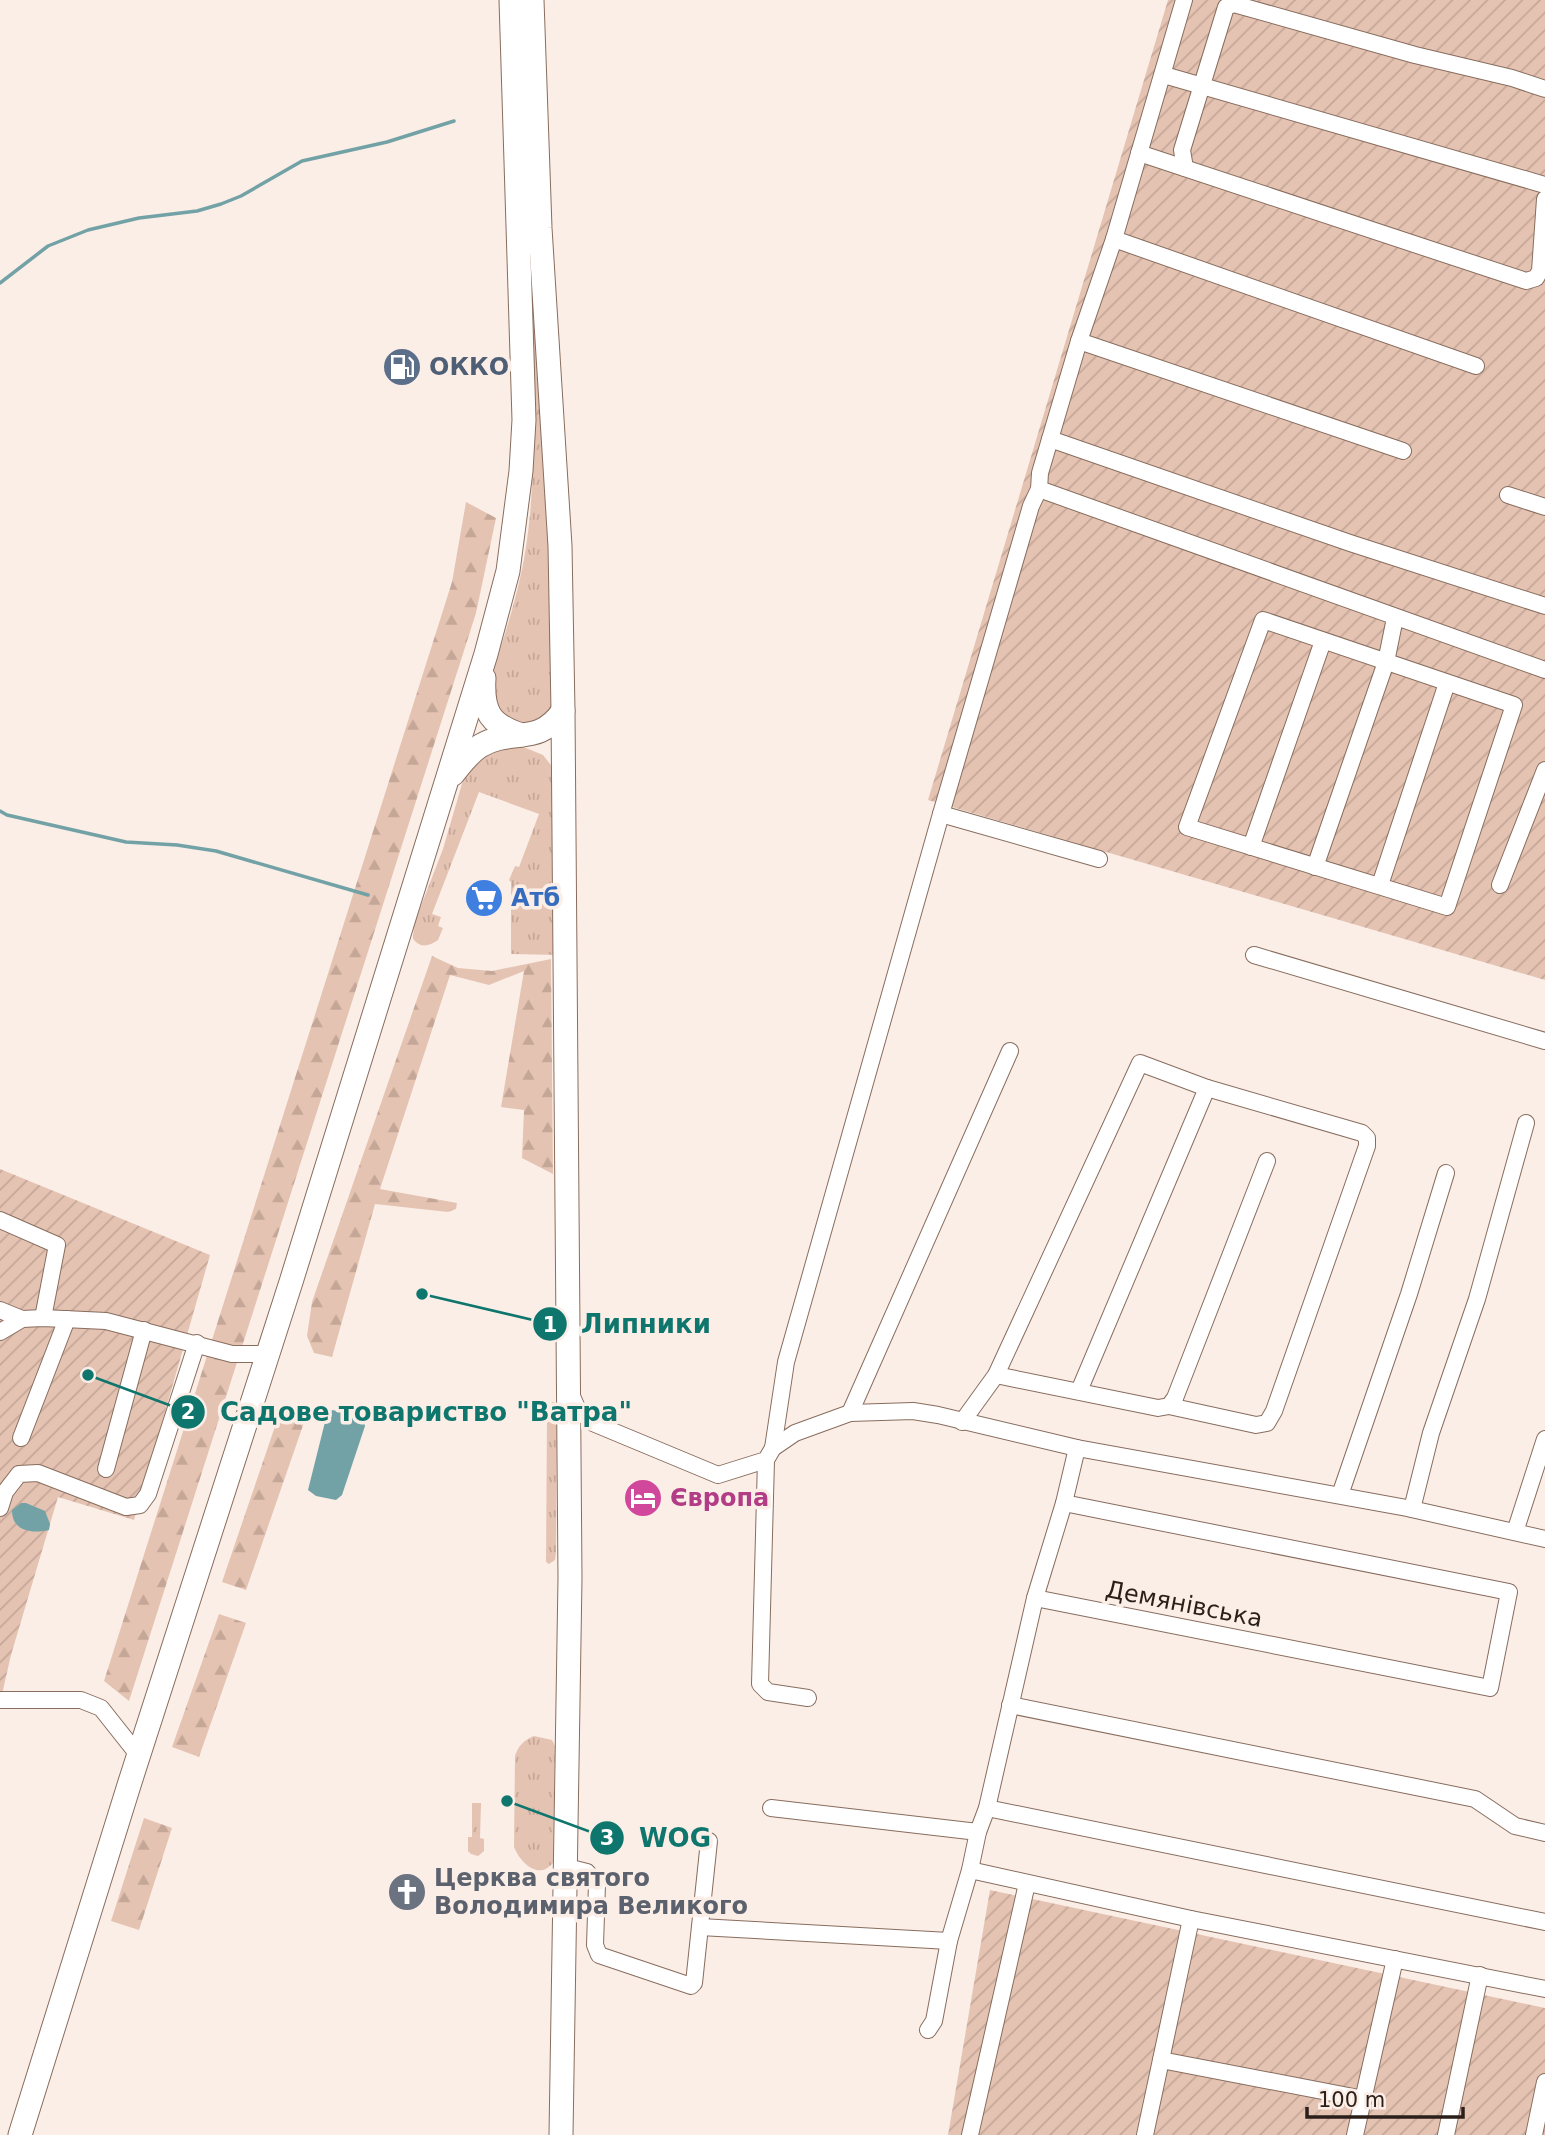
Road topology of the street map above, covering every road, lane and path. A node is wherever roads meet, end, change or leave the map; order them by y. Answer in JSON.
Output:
{"nodes":[{"id":1,"x":511,"y":0,"type":"edge"},
{"id":2,"x":532,"y":0,"type":"edge"},
{"id":3,"x":1184,"y":0,"type":"edge"},
{"id":4,"x":1164,"y":75,"type":"junction"},
{"id":5,"x":1202,"y":86,"type":"junction"},
{"id":6,"x":1545,"y":89,"type":"edge"},
{"id":7,"x":1139,"y":153,"type":"junction"},
{"id":8,"x":1185,"y":168,"type":"junction"},
{"id":9,"x":1545,"y":185,"type":"edge"},
{"id":10,"x":1545,"y":199,"type":"edge"},
{"id":11,"x":1114,"y":239,"type":"junction"},
{"id":12,"x":1079,"y":341,"type":"junction"},
{"id":13,"x":1476,"y":366,"type":"dead end"},
{"id":14,"x":1050,"y":439,"type":"junction"},
{"id":15,"x":1403,"y":451,"type":"dead end"},
{"id":16,"x":1039,"y":489,"type":"junction"},
{"id":17,"x":1508,"y":495,"type":"dead end"},
{"id":18,"x":1545,"y":507,"type":"edge"},
{"id":19,"x":1545,"y":607,"type":"edge"},
{"id":20,"x":1395,"y":618,"type":"junction"},
{"id":21,"x":1323,"y":640,"type":"junction"},
{"id":22,"x":486,"y":654,"type":"junction"},
{"id":23,"x":1385,"y":662,"type":"junction"},
{"id":24,"x":1545,"y":670,"type":"edge"},
{"id":25,"x":1447,"y":683,"type":"junction"},
{"id":26,"x":563,"y":710,"type":"junction"},
{"id":27,"x":522,"y":736,"type":"junction"},
{"id":28,"x":1545,"y":770,"type":"edge"},
{"id":29,"x":446,"y":782,"type":"junction"},
{"id":30,"x":941,"y":814,"type":"junction"},
{"id":31,"x":1251,"y":847,"type":"junction"},
{"id":32,"x":1099,"y":859,"type":"dead end"},
{"id":33,"x":1315,"y":867,"type":"junction"},
{"id":34,"x":1380,"y":885,"type":"junction"},
{"id":35,"x":1500,"y":885,"type":"dead end"},
{"id":36,"x":1254,"y":955,"type":"dead end"},
{"id":37,"x":1545,"y":1041,"type":"edge"},
{"id":38,"x":1010,"y":1051,"type":"dead end"},
{"id":39,"x":1207,"y":1088,"type":"junction"},
{"id":40,"x":1526,"y":1123,"type":"dead end"},
{"id":41,"x":1267,"y":1161,"type":"dead end"},
{"id":42,"x":1446,"y":1173,"type":"dead end"},
{"id":43,"x":0,"y":1220,"type":"edge"},
{"id":44,"x":0,"y":1310,"type":"edge"},
{"id":45,"x":43,"y":1318,"type":"junction"},
{"id":46,"x":22,"y":1319,"type":"junction"},
{"id":47,"x":67,"y":1319,"type":"junction"},
{"id":48,"x":144,"y":1330,"type":"junction"},
{"id":49,"x":0,"y":1332,"type":"edge"},
{"id":50,"x":197,"y":1343,"type":"junction"},
{"id":51,"x":268,"y":1354,"type":"junction"},
{"id":52,"x":996,"y":1375,"type":"junction"},
{"id":53,"x":570,"y":1391,"type":"junction"},
{"id":54,"x":1079,"y":1391,"type":"junction"},
{"id":55,"x":1169,"y":1406,"type":"junction"},
{"id":56,"x":850,"y":1413,"type":"junction"},
{"id":57,"x":962,"y":1422,"type":"junction"},
{"id":58,"x":593,"y":1423,"type":"junction"},
{"id":59,"x":21,"y":1438,"type":"dead end"},
{"id":60,"x":1545,"y":1439,"type":"edge"},
{"id":61,"x":570,"y":1444,"type":"junction"},
{"id":62,"x":1077,"y":1448,"type":"junction"},
{"id":63,"x":770,"y":1454,"type":"junction"},
{"id":64,"x":106,"y":1469,"type":"dead end"},
{"id":65,"x":1340,"y":1495,"type":"junction"},
{"id":66,"x":1064,"y":1503,"type":"junction"},
{"id":67,"x":0,"y":1508,"type":"edge"},
{"id":68,"x":1412,"y":1509,"type":"junction"},
{"id":69,"x":1515,"y":1532,"type":"junction"},
{"id":70,"x":1545,"y":1539,"type":"edge"},
{"id":71,"x":1035,"y":1598,"type":"junction"},
{"id":72,"x":808,"y":1698,"type":"dead end"},
{"id":73,"x":0,"y":1700,"type":"edge"},
{"id":74,"x":1010,"y":1705,"type":"junction"},
{"id":75,"x":139,"y":1756,"type":"junction"},
{"id":76,"x":771,"y":1808,"type":"dead end"},
{"id":77,"x":987,"y":1808,"type":"junction"},
{"id":78,"x":978,"y":1832,"type":"junction"},
{"id":79,"x":1545,"y":1833,"type":"edge"},
{"id":80,"x":709,"y":1841,"type":"dead end"},
{"id":81,"x":567,"y":1867,"type":"junction"},
{"id":82,"x":970,"y":1870,"type":"junction"},
{"id":83,"x":1029,"y":1884,"type":"junction"},
{"id":84,"x":1191,"y":1919,"type":"junction"},
{"id":85,"x":1545,"y":1922,"type":"edge"},
{"id":86,"x":700,"y":1927,"type":"junction"},
{"id":87,"x":949,"y":1941,"type":"junction"},
{"id":88,"x":1395,"y":1959,"type":"junction"},
{"id":89,"x":1480,"y":1975,"type":"junction"},
{"id":90,"x":1545,"y":1989,"type":"edge"},
{"id":91,"x":928,"y":2030,"type":"dead end"},
{"id":92,"x":1161,"y":2060,"type":"junction"},
{"id":93,"x":1545,"y":2082,"type":"edge"},
{"id":94,"x":1364,"y":2099,"type":"junction"},
{"id":95,"x":20,"y":2135,"type":"edge"},
{"id":96,"x":561,"y":2135,"type":"edge"},
{"id":97,"x":970,"y":2135,"type":"edge"},
{"id":98,"x":1145,"y":2135,"type":"edge"},
{"id":99,"x":1355,"y":2135,"type":"edge"},
{"id":100,"x":1446,"y":2135,"type":"edge"},
{"id":101,"x":1534,"y":2135,"type":"edge"}],
"edges":[{"from":1,"to":22,"type":"highway"},
{"from":2,"to":26,"type":"highway"},
{"from":3,"to":4,"type":"street"},
{"from":4,"to":5,"type":"street"},
{"from":4,"to":7,"type":"street"},
{"from":5,"to":6,"type":"street"},
{"from":5,"to":8,"type":"street"},
{"from":5,"to":9,"type":"street"},
{"from":7,"to":8,"type":"street"},
{"from":7,"to":11,"type":"street"},
{"from":8,"to":10,"type":"street"},
{"from":11,"to":12,"type":"street"},
{"from":11,"to":13,"type":"street"},
{"from":12,"to":14,"type":"street"},
{"from":12,"to":15,"type":"street"},
{"from":14,"to":16,"type":"street"},
{"from":14,"to":19,"type":"street"},
{"from":16,"to":20,"type":"street"},
{"from":16,"to":30,"type":"street"},
{"from":17,"to":18,"type":"street"},
{"from":20,"to":23,"type":"street"},
{"from":20,"to":24,"type":"street"},
{"from":21,"to":23,"type":"street"},
{"from":21,"to":31,"type":"street"},
{"from":21,"to":31,"type":"street"},
{"from":22,"to":27,"type":"highway"},
{"from":22,"to":29,"type":"highway"},
{"from":23,"to":25,"type":"street"},
{"from":23,"to":33,"type":"street"},
{"from":25,"to":34,"type":"street"},
{"from":25,"to":34,"type":"street"},
{"from":26,"to":27,"type":"highway"},
{"from":26,"to":53,"type":"highway"},
{"from":27,"to":29,"type":"highway"},
{"from":28,"to":35,"type":"street"},
{"from":29,"to":51,"type":"highway"},
{"from":30,"to":32,"type":"street"},
{"from":30,"to":63,"type":"street"},
{"from":31,"to":33,"type":"street"},
{"from":33,"to":34,"type":"street"},
{"from":36,"to":37,"type":"street"},
{"from":38,"to":56,"type":"street"},
{"from":39,"to":52,"type":"street"},
{"from":39,"to":54,"type":"street"},
{"from":39,"to":55,"type":"street"},
{"from":40,"to":68,"type":"street"},
{"from":41,"to":55,"type":"street"},
{"from":42,"to":65,"type":"street"},
{"from":43,"to":45,"type":"street"},
{"from":44,"to":46,"type":"street"},
{"from":45,"to":46,"type":"street"},
{"from":45,"to":47,"type":"street"},
{"from":46,"to":49,"type":"street"},
{"from":47,"to":48,"type":"street"},
{"from":47,"to":59,"type":"street"},
{"from":48,"to":50,"type":"street"},
{"from":48,"to":64,"type":"street"},
{"from":50,"to":51,"type":"street"},
{"from":50,"to":67,"type":"street"},
{"from":51,"to":75,"type":"highway"},
{"from":52,"to":54,"type":"street"},
{"from":52,"to":57,"type":"street"},
{"from":53,"to":58,"type":"street"},
{"from":53,"to":61,"type":"highway"},
{"from":54,"to":55,"type":"street"},
{"from":56,"to":57,"type":"street"},
{"from":56,"to":63,"type":"street"},
{"from":57,"to":62,"type":"street"},
{"from":58,"to":61,"type":"street"},
{"from":58,"to":63,"type":"street"},
{"from":60,"to":69,"type":"street"},
{"from":61,"to":81,"type":"highway"},
{"from":62,"to":65,"type":"street"},
{"from":62,"to":66,"type":"street"},
{"from":63,"to":72,"type":"street"},
{"from":65,"to":68,"type":"street"},
{"from":66,"to":71,"type":"street"},
{"from":66,"to":71,"type":"street","name":"Демянівська"},
{"from":68,"to":69,"type":"street"},
{"from":69,"to":70,"type":"street"},
{"from":71,"to":74,"type":"street"},
{"from":73,"to":75,"type":"street"},
{"from":74,"to":77,"type":"street"},
{"from":74,"to":79,"type":"street"},
{"from":75,"to":95,"type":"highway"},
{"from":76,"to":78,"type":"street"},
{"from":77,"to":78,"type":"street"},
{"from":77,"to":85,"type":"street"},
{"from":78,"to":82,"type":"street"},
{"from":80,"to":86,"type":"street"},
{"from":81,"to":86,"type":"street"},
{"from":81,"to":96,"type":"highway"},
{"from":82,"to":83,"type":"street"},
{"from":82,"to":87,"type":"street"},
{"from":83,"to":84,"type":"street"},
{"from":83,"to":97,"type":"street"},
{"from":84,"to":88,"type":"street"},
{"from":84,"to":92,"type":"street"},
{"from":86,"to":87,"type":"street"},
{"from":87,"to":91,"type":"street"},
{"from":88,"to":89,"type":"street"},
{"from":88,"to":94,"type":"street"},
{"from":89,"to":90,"type":"street"},
{"from":89,"to":100,"type":"street"},
{"from":92,"to":94,"type":"street"},
{"from":92,"to":98,"type":"street"},
{"from":93,"to":101,"type":"street"},
{"from":94,"to":99,"type":"street"}]}
